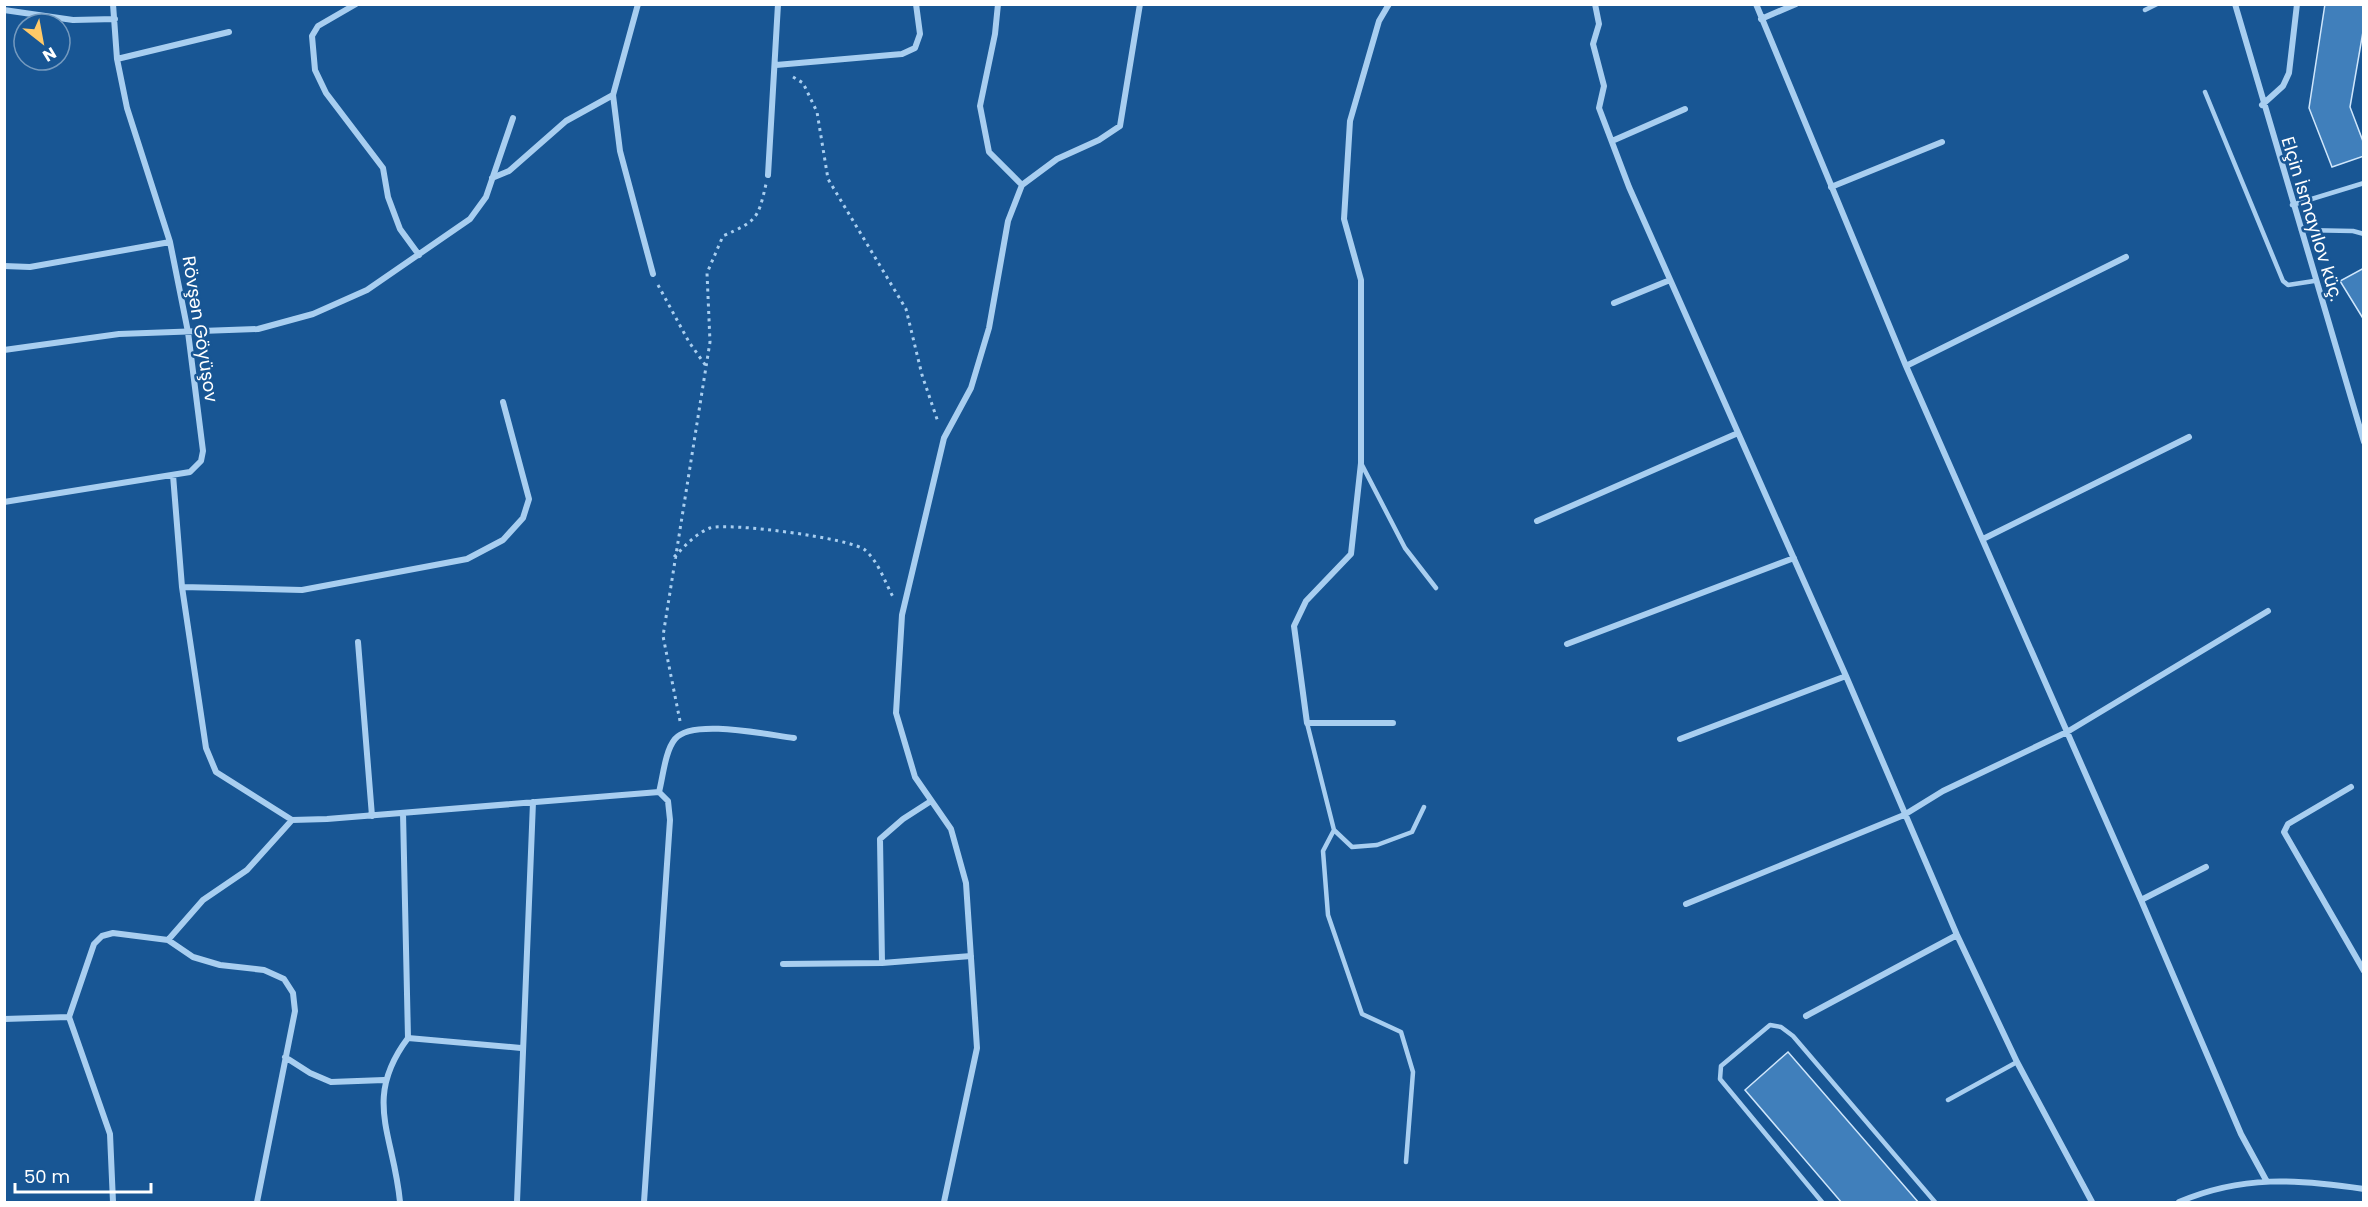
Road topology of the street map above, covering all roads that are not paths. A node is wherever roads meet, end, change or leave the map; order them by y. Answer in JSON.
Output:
{"nodes":[{"id":1,"x":113,"y":4,"type":"edge"},
{"id":2,"x":356,"y":4,"type":"edge"},
{"id":3,"x":638,"y":4,"type":"edge"},
{"id":4,"x":778,"y":4,"type":"edge"},
{"id":5,"x":916,"y":4,"type":"edge"},
{"id":6,"x":998,"y":4,"type":"edge"},
{"id":7,"x":1140,"y":4,"type":"edge"},
{"id":8,"x":1389,"y":4,"type":"edge"},
{"id":9,"x":1595,"y":4,"type":"edge"},
{"id":10,"x":1756,"y":4,"type":"edge"},
{"id":11,"x":1796,"y":4,"type":"edge"},
{"id":12,"x":2157,"y":4,"type":"edge"},
{"id":13,"x":2235,"y":4,"type":"edge"},
{"id":14,"x":2297,"y":4,"type":"edge"},
{"id":15,"x":4,"y":10,"type":"edge"},
{"id":16,"x":2145,"y":10,"type":"dead end"},
{"id":17,"x":115,"y":19,"type":"junction"},
{"id":18,"x":1761,"y":19,"type":"junction"},
{"id":19,"x":228,"y":32,"type":"dead end"},
{"id":20,"x":117,"y":59,"type":"junction"},
{"id":21,"x":776,"y":65,"type":"junction"},
{"id":22,"x":2205,"y":92,"type":"dead end"},
{"id":23,"x":613,"y":95,"type":"junction"},
{"id":24,"x":2262,"y":105,"type":"junction"},
{"id":25,"x":1685,"y":109,"type":"dead end"},
{"id":26,"x":513,"y":118,"type":"dead end"},
{"id":27,"x":1612,"y":141,"type":"junction"},
{"id":28,"x":1942,"y":142,"type":"dead end"},
{"id":29,"x":768,"y":175,"type":"road end"},
{"id":30,"x":492,"y":178,"type":"junction"},
{"id":31,"x":2364,"y":183,"type":"edge"},
{"id":32,"x":1022,"y":185,"type":"junction"},
{"id":33,"x":1831,"y":187,"type":"junction"},
{"id":34,"x":2292,"y":205,"type":"junction"},
{"id":35,"x":2299,"y":230,"type":"junction"},
{"id":36,"x":2364,"y":234,"type":"edge"},
{"id":37,"x":170,"y":242,"type":"junction"},
{"id":38,"x":419,"y":255,"type":"junction"},
{"id":39,"x":2126,"y":257,"type":"dead end"},
{"id":40,"x":4,"y":266,"type":"edge"},
{"id":41,"x":653,"y":274,"type":"road end"},
{"id":42,"x":1670,"y":280,"type":"junction"},
{"id":43,"x":2314,"y":281,"type":"junction"},
{"id":44,"x":1614,"y":303,"type":"dead end"},
{"id":45,"x":188,"y":332,"type":"junction"},
{"id":46,"x":4,"y":350,"type":"edge"},
{"id":47,"x":1905,"y":366,"type":"junction"},
{"id":48,"x":503,"y":402,"type":"dead end"},
{"id":49,"x":1738,"y":433,"type":"junction"},
{"id":50,"x":2189,"y":437,"type":"dead end"},
{"id":51,"x":2364,"y":442,"type":"edge"},
{"id":52,"x":1361,"y":463,"type":"junction"},
{"id":53,"x":173,"y":475,"type":"junction"},
{"id":54,"x":4,"y":502,"type":"edge"},
{"id":55,"x":1538,"y":521,"type":"dead end"},
{"id":56,"x":1983,"y":539,"type":"junction"},
{"id":57,"x":1794,"y":558,"type":"junction"},
{"id":58,"x":182,"y":587,"type":"junction"},
{"id":59,"x":1436,"y":588,"type":"dead end"},
{"id":60,"x":2268,"y":611,"type":"dead end"},
{"id":61,"x":358,"y":642,"type":"dead end"},
{"id":62,"x":1567,"y":644,"type":"dead end"},
{"id":63,"x":1846,"y":676,"type":"junction"},
{"id":64,"x":1307,"y":723,"type":"junction"},
{"id":65,"x":1393,"y":723,"type":"dead end"},
{"id":66,"x":2067,"y":732,"type":"junction"},
{"id":67,"x":794,"y":738,"type":"dead end"},
{"id":68,"x":1680,"y":740,"type":"dead end"},
{"id":69,"x":2351,"y":787,"type":"dead end"},
{"id":70,"x":658,"y":792,"type":"junction"},
{"id":71,"x":932,"y":801,"type":"junction"},
{"id":72,"x":533,"y":802,"type":"junction"},
{"id":73,"x":1424,"y":807,"type":"dead end"},
{"id":74,"x":403,"y":813,"type":"junction"},
{"id":75,"x":1904,"y":815,"type":"junction"},
{"id":76,"x":372,"y":816,"type":"junction"},
{"id":77,"x":292,"y":820,"type":"junction"},
{"id":78,"x":1334,"y":830,"type":"junction"},
{"id":79,"x":2206,"y":867,"type":"dead end"},
{"id":80,"x":2141,"y":900,"type":"junction"},
{"id":81,"x":1686,"y":904,"type":"dead end"},
{"id":82,"x":1957,"y":935,"type":"junction"},
{"id":83,"x":168,"y":940,"type":"junction"},
{"id":84,"x":971,"y":956,"type":"junction"},
{"id":85,"x":882,"y":963,"type":"junction"},
{"id":86,"x":783,"y":964,"type":"dead end"},
{"id":87,"x":2364,"y":971,"type":"edge"},
{"id":88,"x":1806,"y":1016,"type":"dead end"},
{"id":89,"x":69,"y":1017,"type":"junction"},
{"id":90,"x":4,"y":1019,"type":"edge"},
{"id":91,"x":408,"y":1038,"type":"junction"},
{"id":92,"x":521,"y":1048,"type":"junction"},
{"id":93,"x":285,"y":1057,"type":"junction"},
{"id":94,"x":2017,"y":1062,"type":"junction"},
{"id":95,"x":384,"y":1080,"type":"junction"},
{"id":96,"x":1948,"y":1100,"type":"dead end"},
{"id":97,"x":1406,"y":1162,"type":"dead end"},
{"id":98,"x":2266,"y":1180,"type":"junction"},
{"id":99,"x":2364,"y":1189,"type":"edge"},
{"id":100,"x":113,"y":1203,"type":"edge"},
{"id":101,"x":257,"y":1203,"type":"edge"},
{"id":102,"x":400,"y":1203,"type":"edge"},
{"id":103,"x":517,"y":1203,"type":"edge"},
{"id":104,"x":644,"y":1203,"type":"edge"},
{"id":105,"x":944,"y":1203,"type":"edge"},
{"id":106,"x":1822,"y":1203,"type":"edge"},
{"id":107,"x":1935,"y":1203,"type":"edge"},
{"id":108,"x":2092,"y":1203,"type":"edge"},
{"id":109,"x":2178,"y":1203,"type":"edge"}],
"edges":[{"from":1,"to":17,"type":"street","name":"Rövşən Göyüşov"},
{"from":2,"to":38,"type":"street"},
{"from":3,"to":23,"type":"street"},
{"from":4,"to":21,"type":"street"},
{"from":5,"to":21,"type":"street"},
{"from":6,"to":32,"type":"street"},
{"from":7,"to":32,"type":"street"},
{"from":8,"to":52,"type":"street"},
{"from":9,"to":27,"type":"street"},
{"from":10,"to":18,"type":"street"},
{"from":11,"to":18,"type":"street"},
{"from":12,"to":16,"type":"lane"},
{"from":13,"to":24,"type":"street","name":"Elçin İsmayılov küç."},
{"from":14,"to":24,"type":"street"},
{"from":15,"to":17,"type":"street"},
{"from":17,"to":20,"type":"street","name":"Rövşən Göyüşov"},
{"from":18,"to":33,"type":"street"},
{"from":19,"to":20,"type":"street"},
{"from":20,"to":37,"type":"street","name":"Rövşən Göyüşov"},
{"from":21,"to":29,"type":"street"},
{"from":22,"to":43,"type":"lane"},
{"from":23,"to":30,"type":"street"},
{"from":23,"to":41,"type":"street"},
{"from":24,"to":34,"type":"street","name":"Elçin İsmayılov küç."},
{"from":25,"to":27,"type":"street"},
{"from":26,"to":30,"type":"street"},
{"from":27,"to":42,"type":"street"},
{"from":28,"to":33,"type":"street"},
{"from":30,"to":38,"type":"street"},
{"from":31,"to":34,"type":"lane"},
{"from":32,"to":71,"type":"street"},
{"from":33,"to":47,"type":"street"},
{"from":34,"to":35,"type":"street","name":"Elçin İsmayılov küç."},
{"from":35,"to":36,"type":"lane"},
{"from":35,"to":43,"type":"street","name":"Elçin İsmayılov küç."},
{"from":37,"to":40,"type":"street"},
{"from":37,"to":45,"type":"street","name":"Rövşən Göyüşov"},
{"from":38,"to":45,"type":"street"},
{"from":39,"to":47,"type":"street"},
{"from":42,"to":44,"type":"street"},
{"from":42,"to":49,"type":"street"},
{"from":43,"to":51,"type":"street","name":"Elçin İsmayılov küç."},
{"from":45,"to":46,"type":"street"},
{"from":45,"to":53,"type":"street","name":"Rövşən Göyüşov"},
{"from":47,"to":56,"type":"street"},
{"from":48,"to":58,"type":"street"},
{"from":49,"to":55,"type":"street"},
{"from":49,"to":57,"type":"street"},
{"from":50,"to":56,"type":"street"},
{"from":52,"to":59,"type":"lane"},
{"from":52,"to":64,"type":"street"},
{"from":53,"to":54,"type":"street","name":"Rövşən Göyüşov"},
{"from":53,"to":58,"type":"street"},
{"from":56,"to":66,"type":"street"},
{"from":57,"to":62,"type":"street"},
{"from":57,"to":63,"type":"street"},
{"from":58,"to":77,"type":"street"},
{"from":60,"to":66,"type":"street"},
{"from":61,"to":76,"type":"street"},
{"from":63,"to":68,"type":"street"},
{"from":63,"to":75,"type":"street"},
{"from":64,"to":65,"type":"street"},
{"from":64,"to":78,"type":"lane"},
{"from":66,"to":75,"type":"street"},
{"from":66,"to":80,"type":"street"},
{"from":67,"to":70,"type":"street"},
{"from":69,"to":87,"type":"street"},
{"from":70,"to":72,"type":"street"},
{"from":70,"to":104,"type":"street"},
{"from":71,"to":84,"type":"street"},
{"from":71,"to":85,"type":"street"},
{"from":72,"to":74,"type":"street"},
{"from":72,"to":92,"type":"street"},
{"from":73,"to":78,"type":"lane"},
{"from":74,"to":76,"type":"street"},
{"from":74,"to":91,"type":"street"},
{"from":75,"to":81,"type":"street"},
{"from":75,"to":82,"type":"street"},
{"from":76,"to":77,"type":"street"},
{"from":77,"to":83,"type":"street"},
{"from":78,"to":97,"type":"lane"},
{"from":79,"to":80,"type":"street"},
{"from":80,"to":98,"type":"street"},
{"from":82,"to":88,"type":"street"},
{"from":82,"to":94,"type":"street"},
{"from":83,"to":89,"type":"street"},
{"from":83,"to":93,"type":"street"},
{"from":84,"to":85,"type":"street"},
{"from":84,"to":105,"type":"street"},
{"from":85,"to":86,"type":"street"},
{"from":89,"to":90,"type":"street"},
{"from":89,"to":100,"type":"street"},
{"from":91,"to":92,"type":"street"},
{"from":91,"to":95,"type":"street"},
{"from":92,"to":103,"type":"street"},
{"from":93,"to":95,"type":"street"},
{"from":93,"to":101,"type":"street"},
{"from":94,"to":96,"type":"lane"},
{"from":94,"to":108,"type":"street"},
{"from":95,"to":102,"type":"street"},
{"from":98,"to":99,"type":"street"},
{"from":98,"to":109,"type":"street"},
{"from":106,"to":107,"type":"lane"}]}
